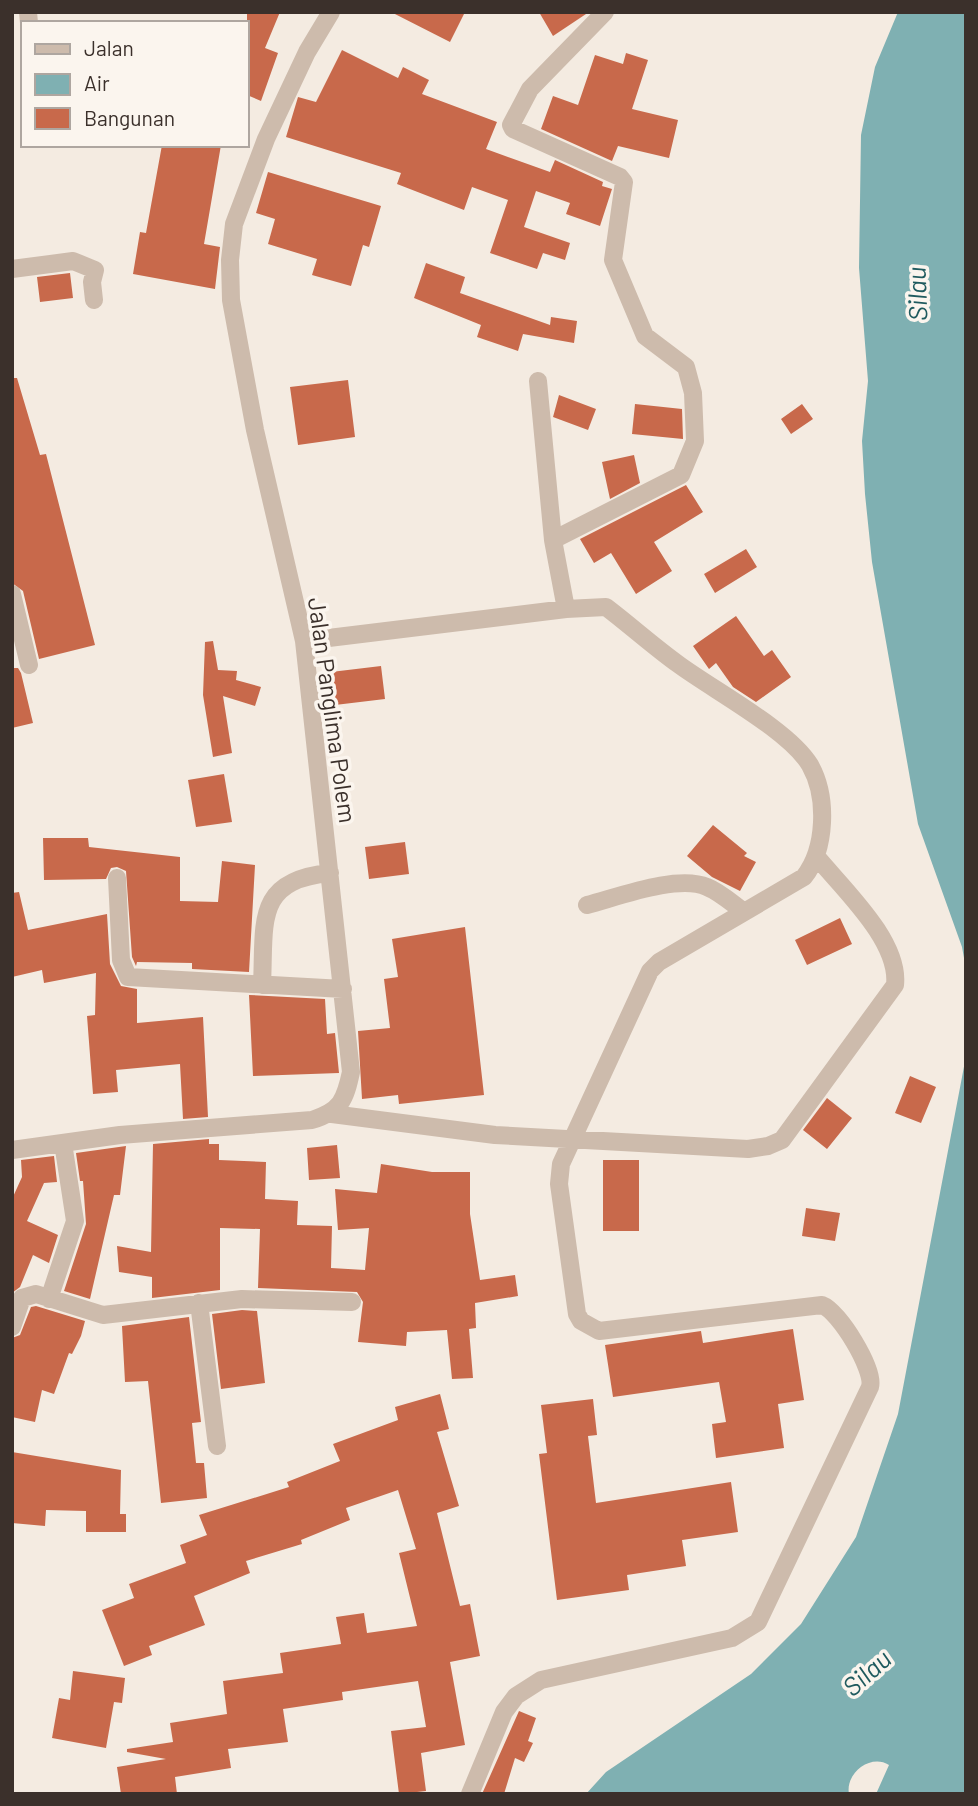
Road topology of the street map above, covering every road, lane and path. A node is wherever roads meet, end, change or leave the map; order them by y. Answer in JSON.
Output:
{"nodes":[{"id":1,"x":331,"y":12,"type":"edge"},
{"id":2,"x":606,"y":12,"type":"edge"},
{"id":3,"x":12,"y":269,"type":"edge"},
{"id":4,"x":94,"y":300,"type":"dead end"},
{"id":5,"x":538,"y":381,"type":"dead end"},
{"id":6,"x":554,"y":540,"type":"junction"},
{"id":7,"x":12,"y":594,"type":"edge"},
{"id":8,"x":566,"y":609,"type":"junction"},
{"id":9,"x":304,"y":640,"type":"junction"},
{"id":10,"x":29,"y":665,"type":"dead end"},
{"id":11,"x":816,"y":856,"type":"junction"},
{"id":12,"x":330,"y":873,"type":"junction"},
{"id":13,"x":117,"y":878,"type":"dead end"},
{"id":14,"x":587,"y":905,"type":"dead end"},
{"id":15,"x":744,"y":912,"type":"junction"},
{"id":16,"x":262,"y":985,"type":"junction"},
{"id":17,"x":343,"y":989,"type":"junction"},
{"id":18,"x":332,"y":1114,"type":"junction"},
{"id":19,"x":573,"y":1138,"type":"junction"},
{"id":20,"x":63,"y":1143,"type":"junction"},
{"id":21,"x":12,"y":1150,"type":"edge"},
{"id":22,"x":49,"y":1299,"type":"junction"},
{"id":23,"x":352,"y":1302,"type":"dead end"},
{"id":24,"x":199,"y":1303,"type":"junction"},
{"id":25,"x":12,"y":1327,"type":"edge"},
{"id":26,"x":217,"y":1446,"type":"dead end"},
{"id":27,"x":470,"y":1794,"type":"edge"}],
"edges":[{"from":1,"to":9,"type":"street","name":"Jalan Panglima Polem"},
{"from":2,"to":6,"type":"street"},
{"from":3,"to":4,"type":"street"},
{"from":5,"to":6,"type":"street"},
{"from":6,"to":8,"type":"street"},
{"from":7,"to":10,"type":"street"},
{"from":8,"to":9,"type":"street"},
{"from":8,"to":11,"type":"street"},
{"from":9,"to":12,"type":"street","name":"Jalan Panglima Polem"},
{"from":11,"to":15,"type":"street"},
{"from":11,"to":19,"type":"street"},
{"from":12,"to":16,"type":"street"},
{"from":12,"to":17,"type":"street","name":"Jalan Panglima Polem"},
{"from":13,"to":16,"type":"street"},
{"from":14,"to":15,"type":"street"},
{"from":15,"to":19,"type":"street"},
{"from":16,"to":17,"type":"street"},
{"from":17,"to":18,"type":"street","name":"Jalan Panglima Polem"},
{"from":18,"to":19,"type":"street"},
{"from":18,"to":20,"type":"street"},
{"from":19,"to":27,"type":"street"},
{"from":20,"to":21,"type":"street"},
{"from":20,"to":22,"type":"street"},
{"from":22,"to":24,"type":"street"},
{"from":22,"to":25,"type":"street"},
{"from":23,"to":24,"type":"street"},
{"from":24,"to":26,"type":"street"}]}
